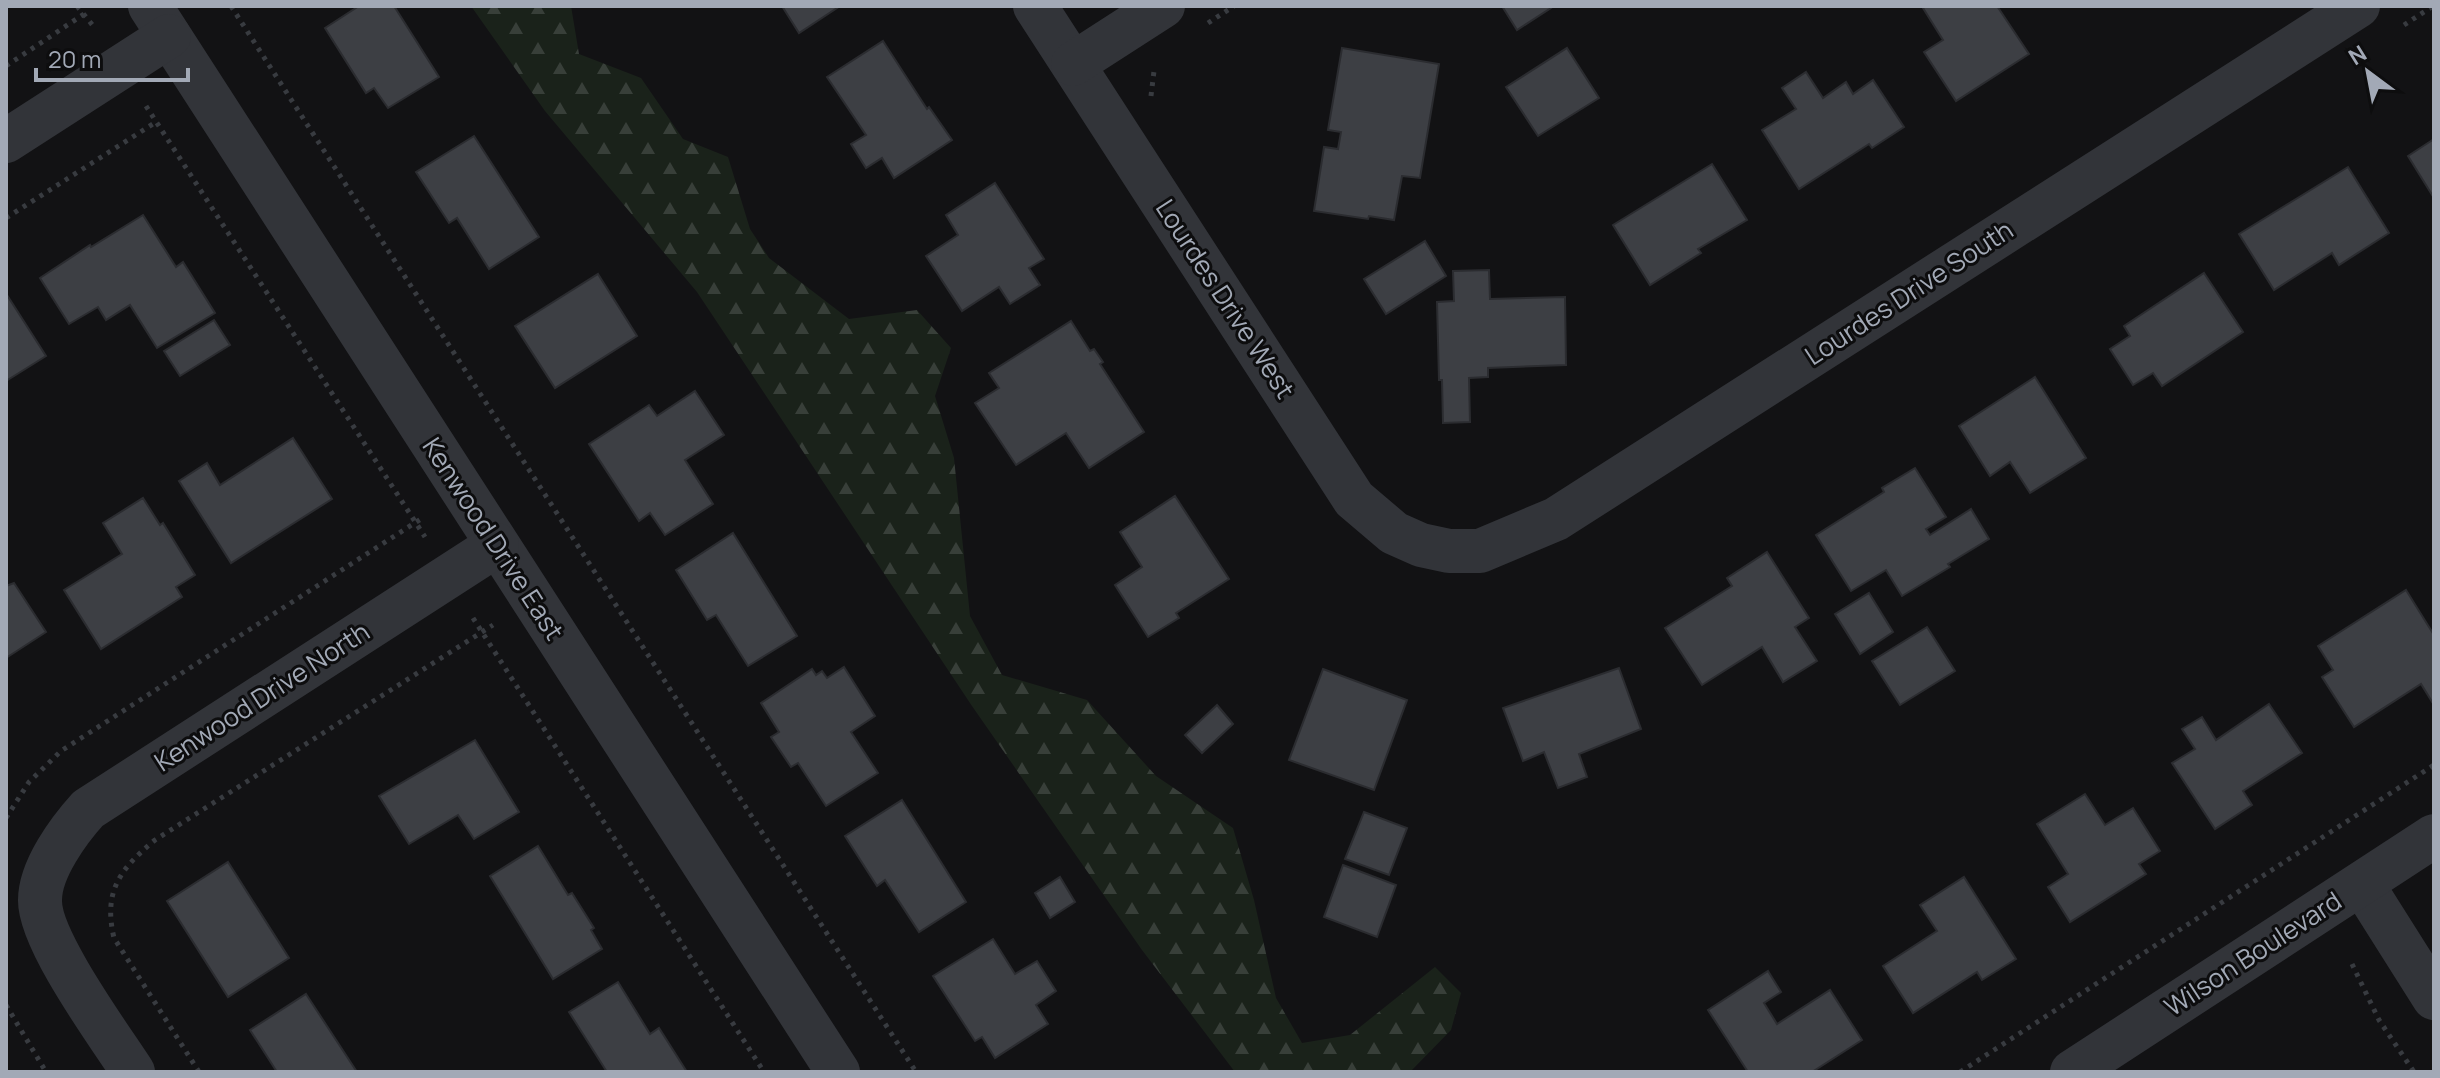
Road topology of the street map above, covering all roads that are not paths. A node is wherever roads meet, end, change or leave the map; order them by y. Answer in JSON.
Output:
{"nodes":[{"id":1,"x":1035,"y":6,"type":"edge"},
{"id":2,"x":2358,"y":6,"type":"edge"},
{"id":3,"x":1182,"y":17,"type":"edge"},
{"id":4,"x":160,"y":21,"type":"edge"},
{"id":5,"x":1073,"y":64,"type":"junction"},
{"id":6,"x":6,"y":141,"type":"edge"},
{"id":7,"x":497,"y":545,"type":"junction"},
{"id":8,"x":1449,"y":551,"type":"joint"},
{"id":9,"x":2434,"y":836,"type":"edge"},
{"id":10,"x":2362,"y":884,"type":"junction"},
{"id":11,"x":2434,"y":998,"type":"edge"},
{"id":12,"x":133,"y":1072,"type":"edge"},
{"id":13,"x":838,"y":1072,"type":"edge"},
{"id":14,"x":2072,"y":1072,"type":"edge"}],
"edges":[{"from":1,"to":5,"type":"street","name":"Lourdes Drive West"},
{"from":2,"to":8,"type":"street","name":"Lourdes Drive South"},
{"from":3,"to":5,"type":"street"},
{"from":4,"to":6,"type":"street"},
{"from":4,"to":7,"type":"street","name":"Kenwood Drive East"},
{"from":5,"to":8,"type":"street","name":"Lourdes Drive West"},
{"from":7,"to":12,"type":"street","name":"Kenwood Drive North"},
{"from":7,"to":13,"type":"street","name":"Kenwood Drive East"},
{"from":9,"to":10,"type":"street","name":"Wilson Boulevard"},
{"from":10,"to":11,"type":"street"},
{"from":10,"to":14,"type":"street","name":"Wilson Boulevard"}]}
